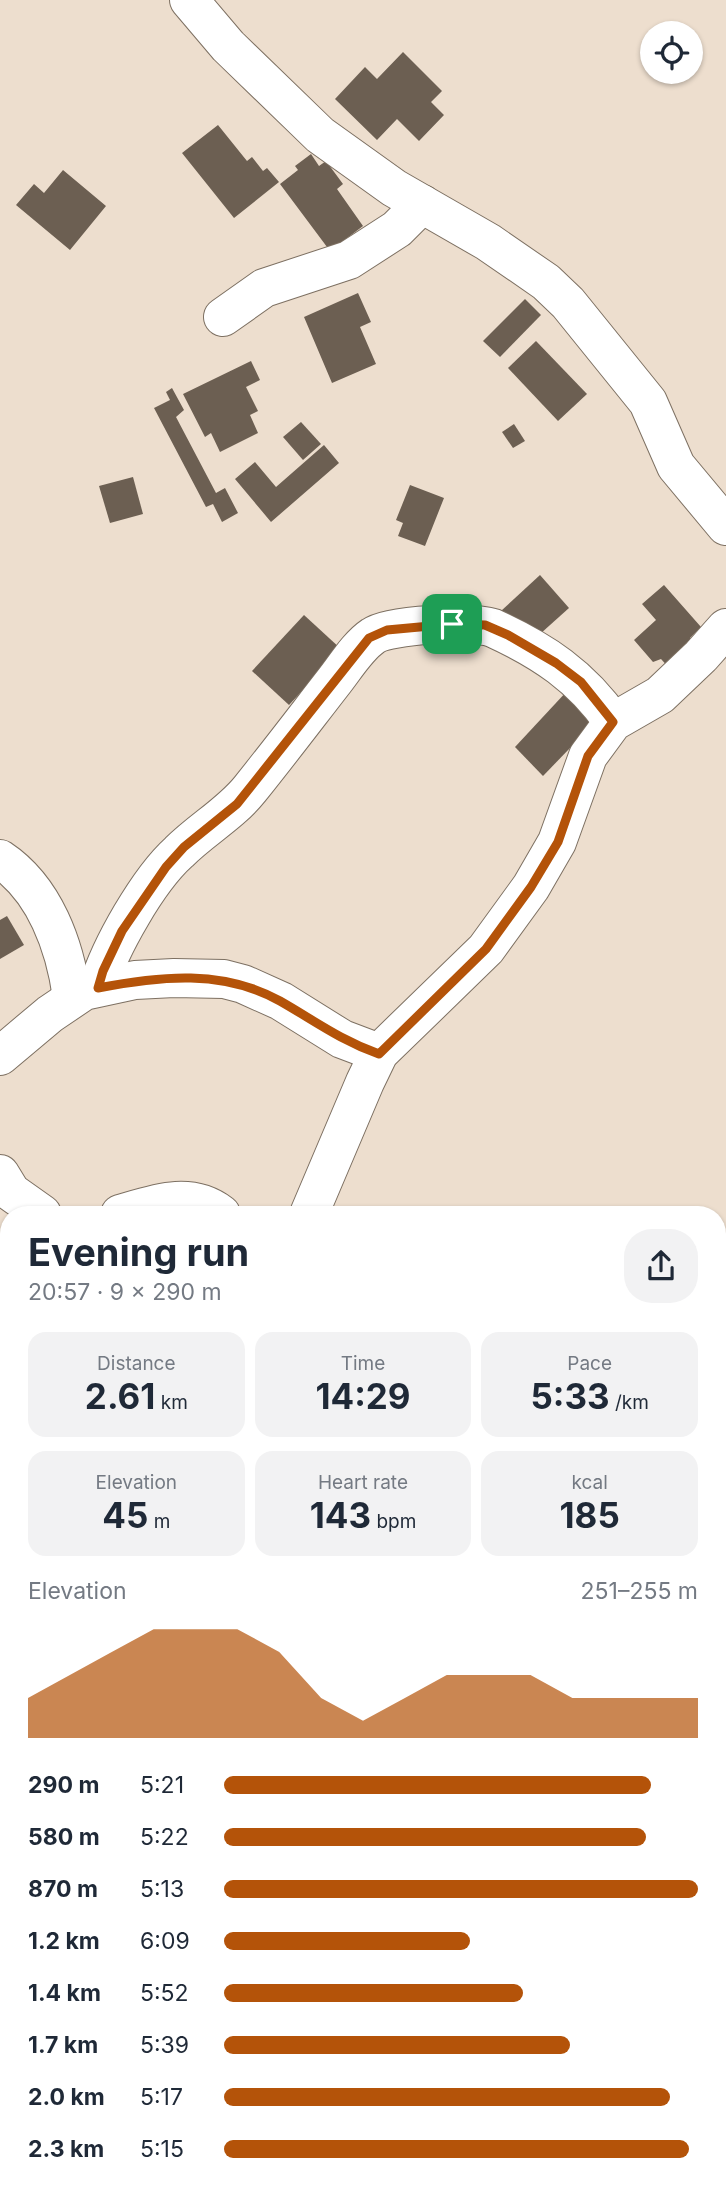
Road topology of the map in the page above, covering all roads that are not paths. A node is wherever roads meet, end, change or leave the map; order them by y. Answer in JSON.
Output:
{"nodes":[{"id":1,"x":189,"y":0,"type":"edge"},
{"id":2,"x":422,"y":204,"type":"junction"},
{"id":3,"x":223,"y":317,"type":"dead end"},
{"id":4,"x":726,"y":526,"type":"edge"},
{"id":5,"x":726,"y":628,"type":"edge"},
{"id":6,"x":613,"y":722,"type":"junction"},
{"id":7,"x":0,"y":859,"type":"edge"},
{"id":8,"x":85,"y":992,"type":"junction"},
{"id":9,"x":379,"y":1054,"type":"junction"},
{"id":10,"x":0,"y":1056,"type":"edge"},
{"id":11,"x":0,"y":1174,"type":"edge"},
{"id":12,"x":31,"y":1206,"type":"edge"},
{"id":13,"x":156,"y":1206,"type":"edge"},
{"id":14,"x":207,"y":1206,"type":"edge"},
{"id":15,"x":312,"y":1206,"type":"edge"}],
"edges":[{"from":1,"to":2,"type":"street"},
{"from":2,"to":3,"type":"street"},
{"from":2,"to":4,"type":"street"},
{"from":5,"to":6,"type":"street"},
{"from":6,"to":8,"type":"street"},
{"from":6,"to":9,"type":"street"},
{"from":7,"to":8,"type":"street"},
{"from":8,"to":9,"type":"street"},
{"from":8,"to":10,"type":"street"},
{"from":9,"to":15,"type":"street"},
{"from":11,"to":12,"type":"street"},
{"from":13,"to":14,"type":"street"}]}
